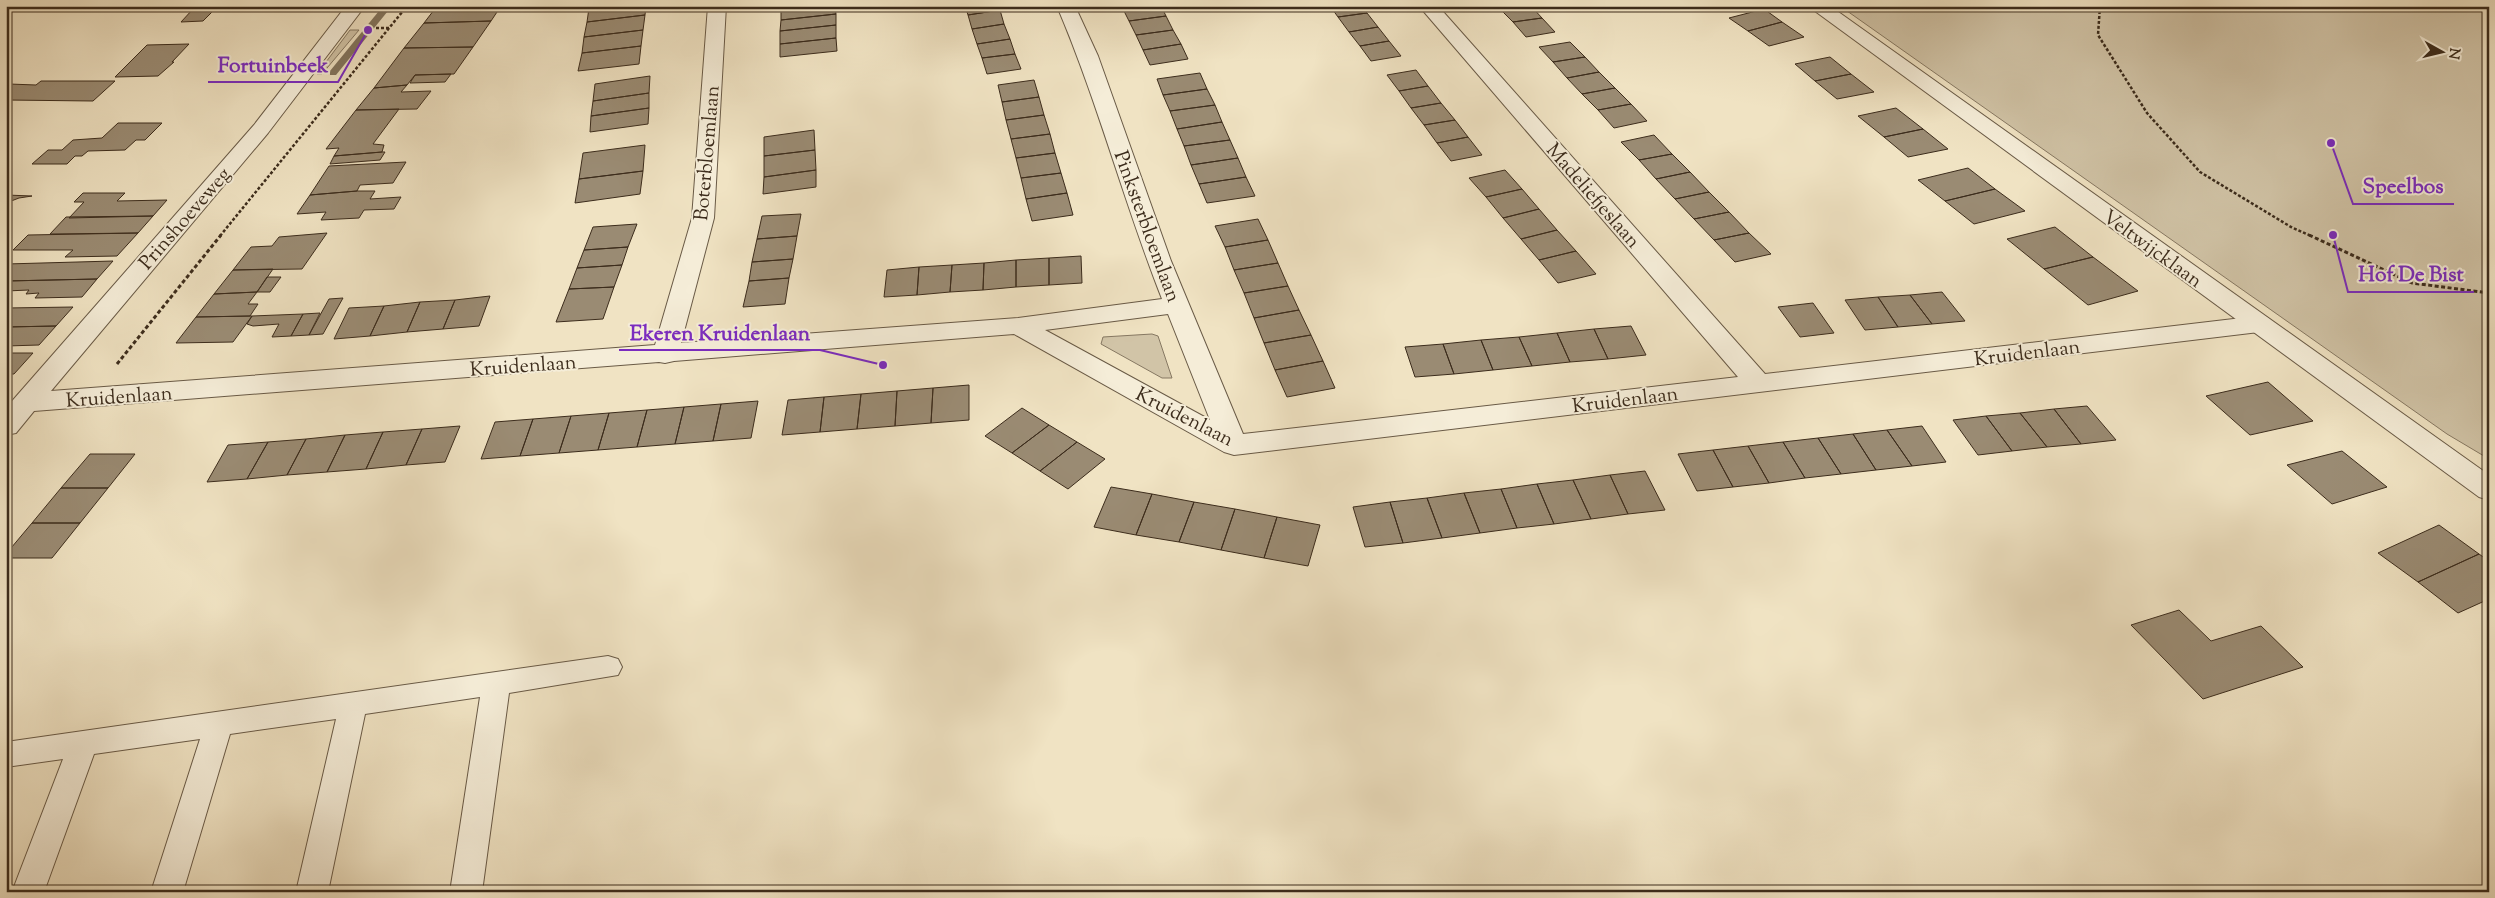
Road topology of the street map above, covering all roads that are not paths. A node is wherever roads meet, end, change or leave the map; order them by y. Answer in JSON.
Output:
{"nodes":[{"id":1,"x":356,"y":6,"type":"edge"},
{"id":2,"x":718,"y":6,"type":"edge"},
{"id":3,"x":1066,"y":6,"type":"edge"},
{"id":4,"x":1428,"y":6,"type":"edge"},
{"id":5,"x":1817,"y":6,"type":"edge"},
{"id":6,"x":1176,"y":305,"type":"junction"},
{"id":7,"x":2259,"y":324,"type":"junction"},
{"id":8,"x":1018,"y":326,"type":"junction"},
{"id":9,"x":665,"y":355,"type":"junction"},
{"id":10,"x":1759,"y":384,"type":"junction"},
{"id":11,"x":26,"y":402,"type":"junction"},
{"id":12,"x":6,"y":426,"type":"edge"},
{"id":13,"x":1234,"y":445,"type":"junction"},
{"id":14,"x":2489,"y":490,"type":"edge"},
{"id":15,"x":608,"y":667,"type":"dead end"},
{"id":16,"x":496,"y":683,"type":"junction"},
{"id":17,"x":353,"y":704,"type":"junction"},
{"id":18,"x":219,"y":724,"type":"junction"},
{"id":19,"x":82,"y":744,"type":"junction"},
{"id":20,"x":6,"y":755,"type":"edge"},
{"id":21,"x":28,"y":892,"type":"edge"},
{"id":22,"x":167,"y":892,"type":"edge"},
{"id":23,"x":312,"y":892,"type":"edge"},
{"id":24,"x":466,"y":892,"type":"edge"}],
"edges":[{"from":1,"to":11,"type":"street","name":"Prinshoeveweg"},
{"from":2,"to":9,"type":"street","name":"Boterbloemlaan"},
{"from":3,"to":6,"type":"street","name":"Pinksterbloemlaan"},
{"from":4,"to":10,"type":"street","name":"Madeliefjeslaan"},
{"from":5,"to":7,"type":"street","name":"Veltwijcklaan"},
{"from":6,"to":8,"type":"street","name":"Kruidenlaan"},
{"from":6,"to":13,"type":"street","name":"Pinksterbloemlaan"},
{"from":7,"to":10,"type":"street","name":"Kruidenlaan"},
{"from":7,"to":14,"type":"street","name":"Veltwijcklaan"},
{"from":8,"to":9,"type":"street","name":"Kruidenlaan"},
{"from":8,"to":13,"type":"street","name":"Kruidenlaan"},
{"from":9,"to":11,"type":"street","name":"Kruidenlaan"},
{"from":10,"to":13,"type":"street","name":"Kruidenlaan"},
{"from":11,"to":12,"type":"street","name":"Prinshoeveweg"},
{"from":15,"to":16,"type":"lane"},
{"from":16,"to":17,"type":"lane"},
{"from":16,"to":24,"type":"lane"},
{"from":17,"to":18,"type":"lane"},
{"from":17,"to":23,"type":"lane"},
{"from":18,"to":19,"type":"lane"},
{"from":18,"to":22,"type":"lane"},
{"from":19,"to":20,"type":"lane"},
{"from":19,"to":21,"type":"lane"}]}
